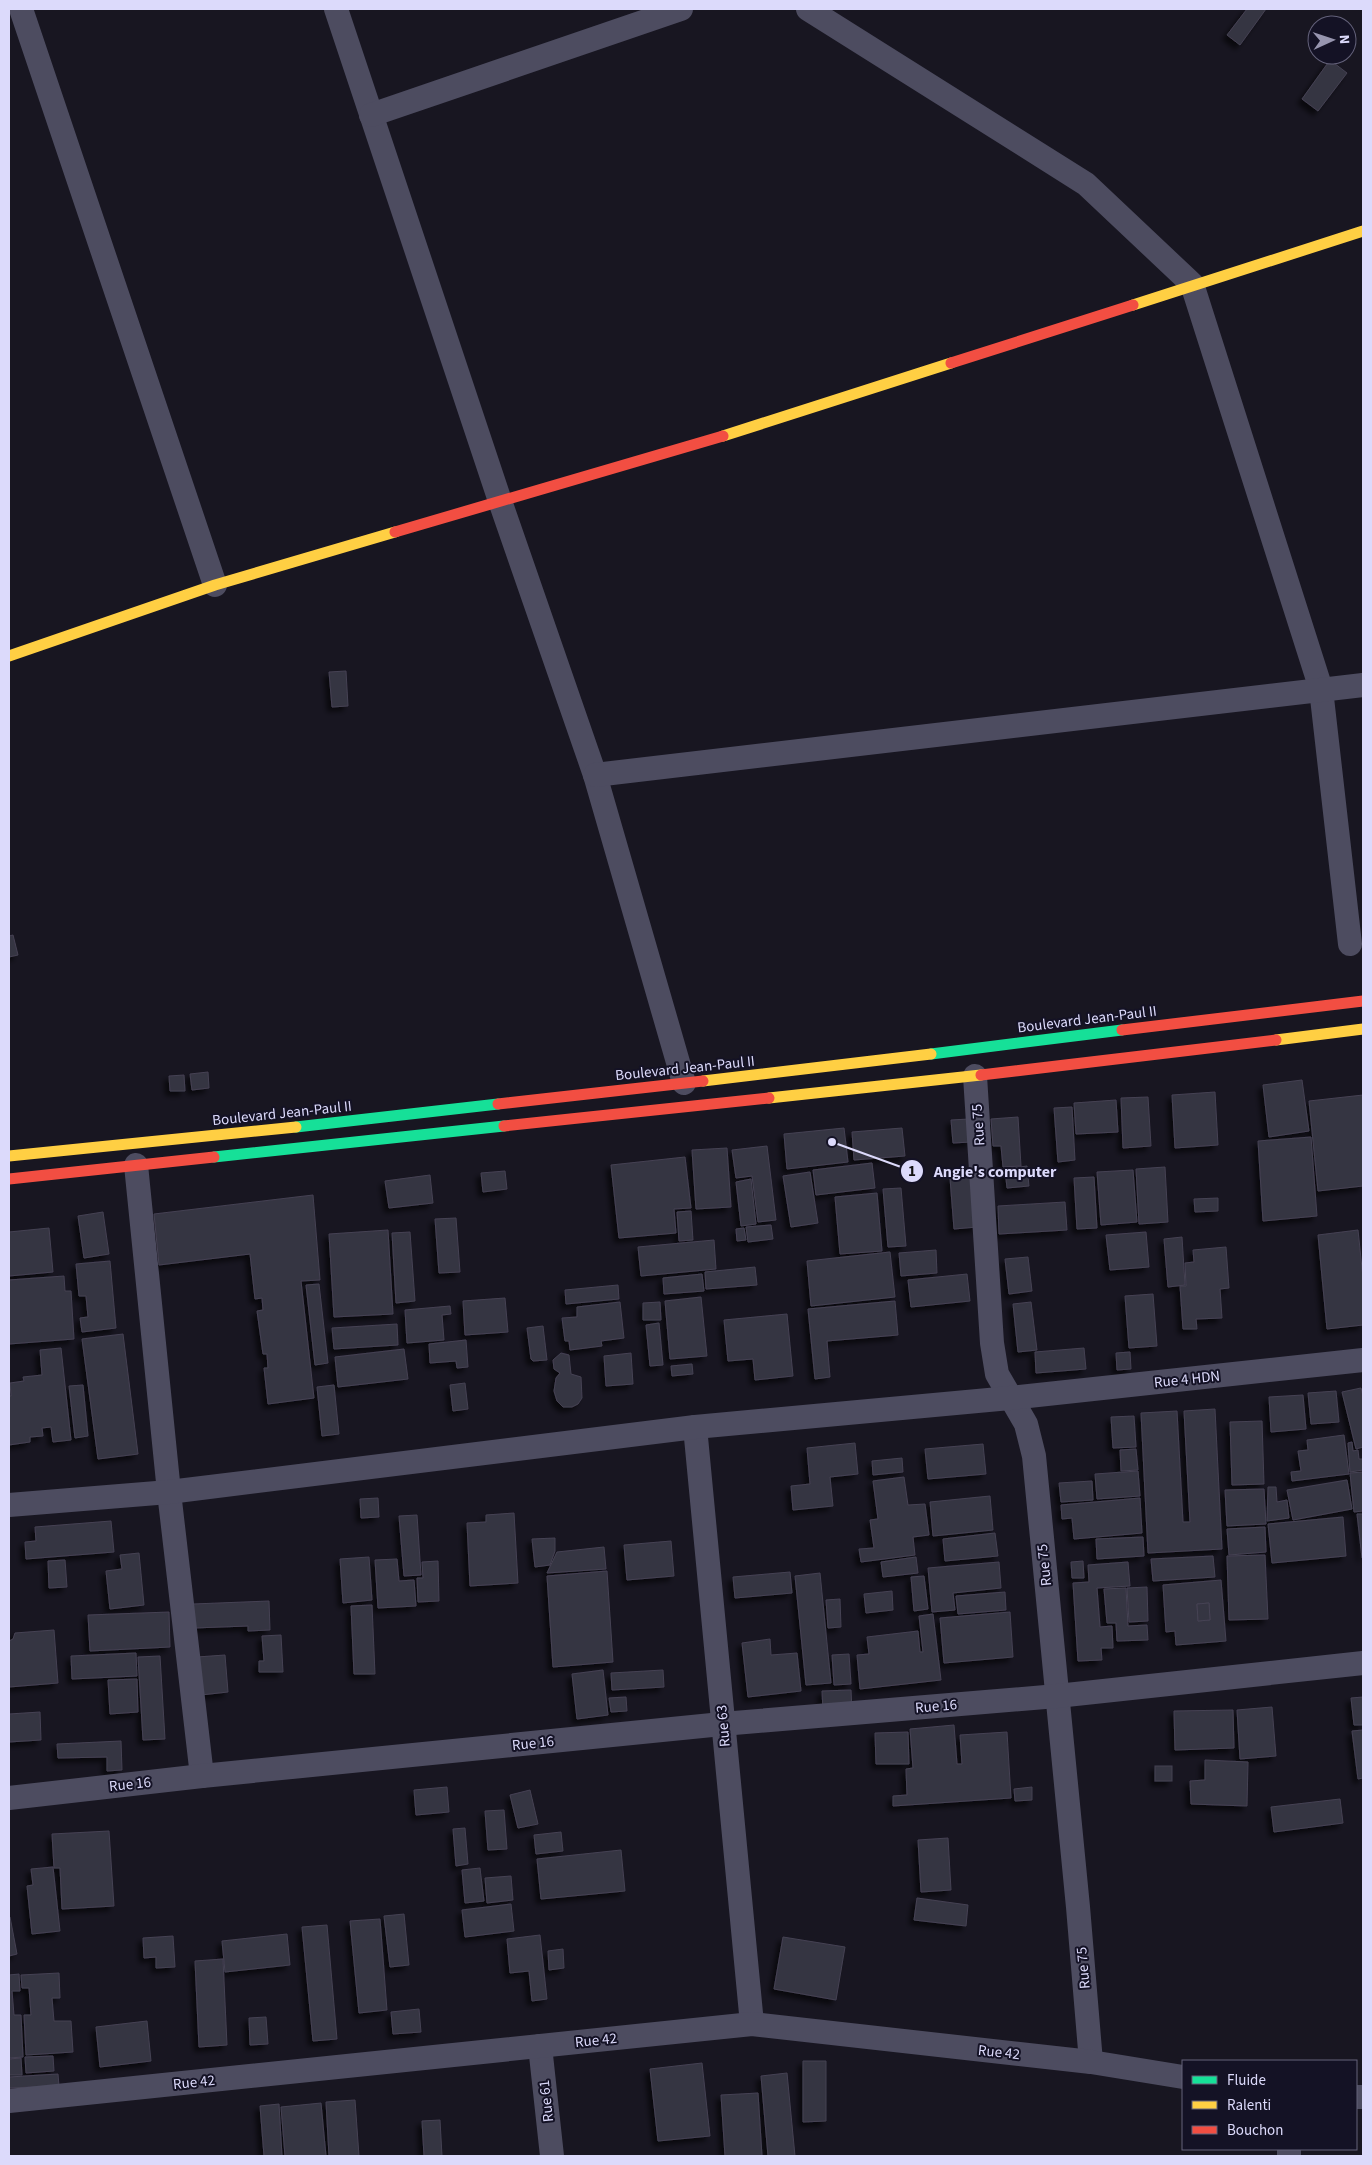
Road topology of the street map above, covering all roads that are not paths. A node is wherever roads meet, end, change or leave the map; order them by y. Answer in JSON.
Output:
{"nodes":[{"id":1,"x":22,"y":9,"type":"edge"},
{"id":2,"x":336,"y":9,"type":"edge"},
{"id":3,"x":681,"y":9,"type":"edge"},
{"id":4,"x":808,"y":9,"type":"edge"},
{"id":5,"x":371,"y":115,"type":"junction"},
{"id":6,"x":1363,"y":231,"type":"edge"},
{"id":7,"x":1192,"y":284,"type":"junction"},
{"id":8,"x":500,"y":501,"type":"junction"},
{"id":9,"x":215,"y":585,"type":"junction"},
{"id":10,"x":9,"y":656,"type":"edge"},
{"id":11,"x":1363,"y":685,"type":"edge"},
{"id":12,"x":1322,"y":689,"type":"junction"},
{"id":13,"x":595,"y":775,"type":"junction"},
{"id":14,"x":1350,"y":944,"type":"dead end"},
{"id":15,"x":1363,"y":1001,"type":"edge"},
{"id":16,"x":1363,"y":1029,"type":"edge"},
{"id":17,"x":975,"y":1076,"type":"junction"},
{"id":18,"x":684,"y":1083,"type":"junction"},
{"id":19,"x":9,"y":1156,"type":"edge"},
{"id":20,"x":136,"y":1165,"type":"junction"},
{"id":21,"x":9,"y":1179,"type":"edge"},
{"id":22,"x":1363,"y":1360,"type":"edge"},
{"id":23,"x":1010,"y":1398,"type":"junction"},
{"id":24,"x":695,"y":1427,"type":"junction"},
{"id":25,"x":169,"y":1492,"type":"junction"},
{"id":26,"x":9,"y":1505,"type":"edge"},
{"id":27,"x":1363,"y":1663,"type":"edge"},
{"id":28,"x":1057,"y":1696,"type":"junction"},
{"id":29,"x":722,"y":1724,"type":"junction"},
{"id":30,"x":202,"y":1776,"type":"junction"},
{"id":31,"x":9,"y":1798,"type":"edge"},
{"id":32,"x":752,"y":2024,"type":"junction"},
{"id":33,"x":540,"y":2046,"type":"junction"},
{"id":34,"x":1091,"y":2062,"type":"junction"},
{"id":35,"x":1182,"y":2077,"type":"edge"},
{"id":36,"x":9,"y":2101,"type":"edge"},
{"id":37,"x":552,"y":2156,"type":"edge"}],
"edges":[{"from":1,"to":9,"type":"street"},
{"from":2,"to":5,"type":"street"},
{"from":3,"to":5,"type":"street"},
{"from":4,"to":7,"type":"street"},
{"from":5,"to":8,"type":"street"},
{"from":6,"to":7,"type":"main road"},
{"from":7,"to":8,"type":"main road"},
{"from":7,"to":12,"type":"street"},
{"from":8,"to":9,"type":"main road"},
{"from":8,"to":13,"type":"street"},
{"from":9,"to":10,"type":"main road"},
{"from":11,"to":12,"type":"street"},
{"from":12,"to":13,"type":"street"},
{"from":12,"to":14,"type":"street"},
{"from":13,"to":18,"type":"street"},
{"from":15,"to":18,"type":"main road","name":"Boulevard Jean-Paul II"},
{"from":16,"to":17,"type":"main road"},
{"from":17,"to":20,"type":"main road"},
{"from":17,"to":23,"type":"street","name":"Rue 75"},
{"from":18,"to":19,"type":"main road","name":"Boulevard Jean-Paul II"},
{"from":20,"to":21,"type":"main road"},
{"from":20,"to":25,"type":"street"},
{"from":22,"to":23,"type":"street","name":"Rue 4 HDN"},
{"from":23,"to":24,"type":"street","name":"Rue 4 HDN"},
{"from":23,"to":28,"type":"street","name":"Rue 75"},
{"from":24,"to":25,"type":"street","name":"Rue 4 HDN"},
{"from":24,"to":29,"type":"street","name":"Rue 63"},
{"from":25,"to":26,"type":"street","name":"Rue 4 HDN"},
{"from":25,"to":30,"type":"street"},
{"from":27,"to":28,"type":"street","name":"Rue 16"},
{"from":28,"to":29,"type":"street","name":"Rue 16"},
{"from":28,"to":34,"type":"street","name":"Rue 75"},
{"from":29,"to":30,"type":"street","name":"Rue 16"},
{"from":29,"to":32,"type":"street","name":"Rue 63"},
{"from":30,"to":31,"type":"street","name":"Rue 16"},
{"from":32,"to":33,"type":"street","name":"Rue 42"},
{"from":32,"to":34,"type":"street","name":"Rue 42"},
{"from":33,"to":36,"type":"street","name":"Rue 42"},
{"from":33,"to":37,"type":"street","name":"Rue 61"},
{"from":34,"to":35,"type":"street","name":"Rue 42"}]}
